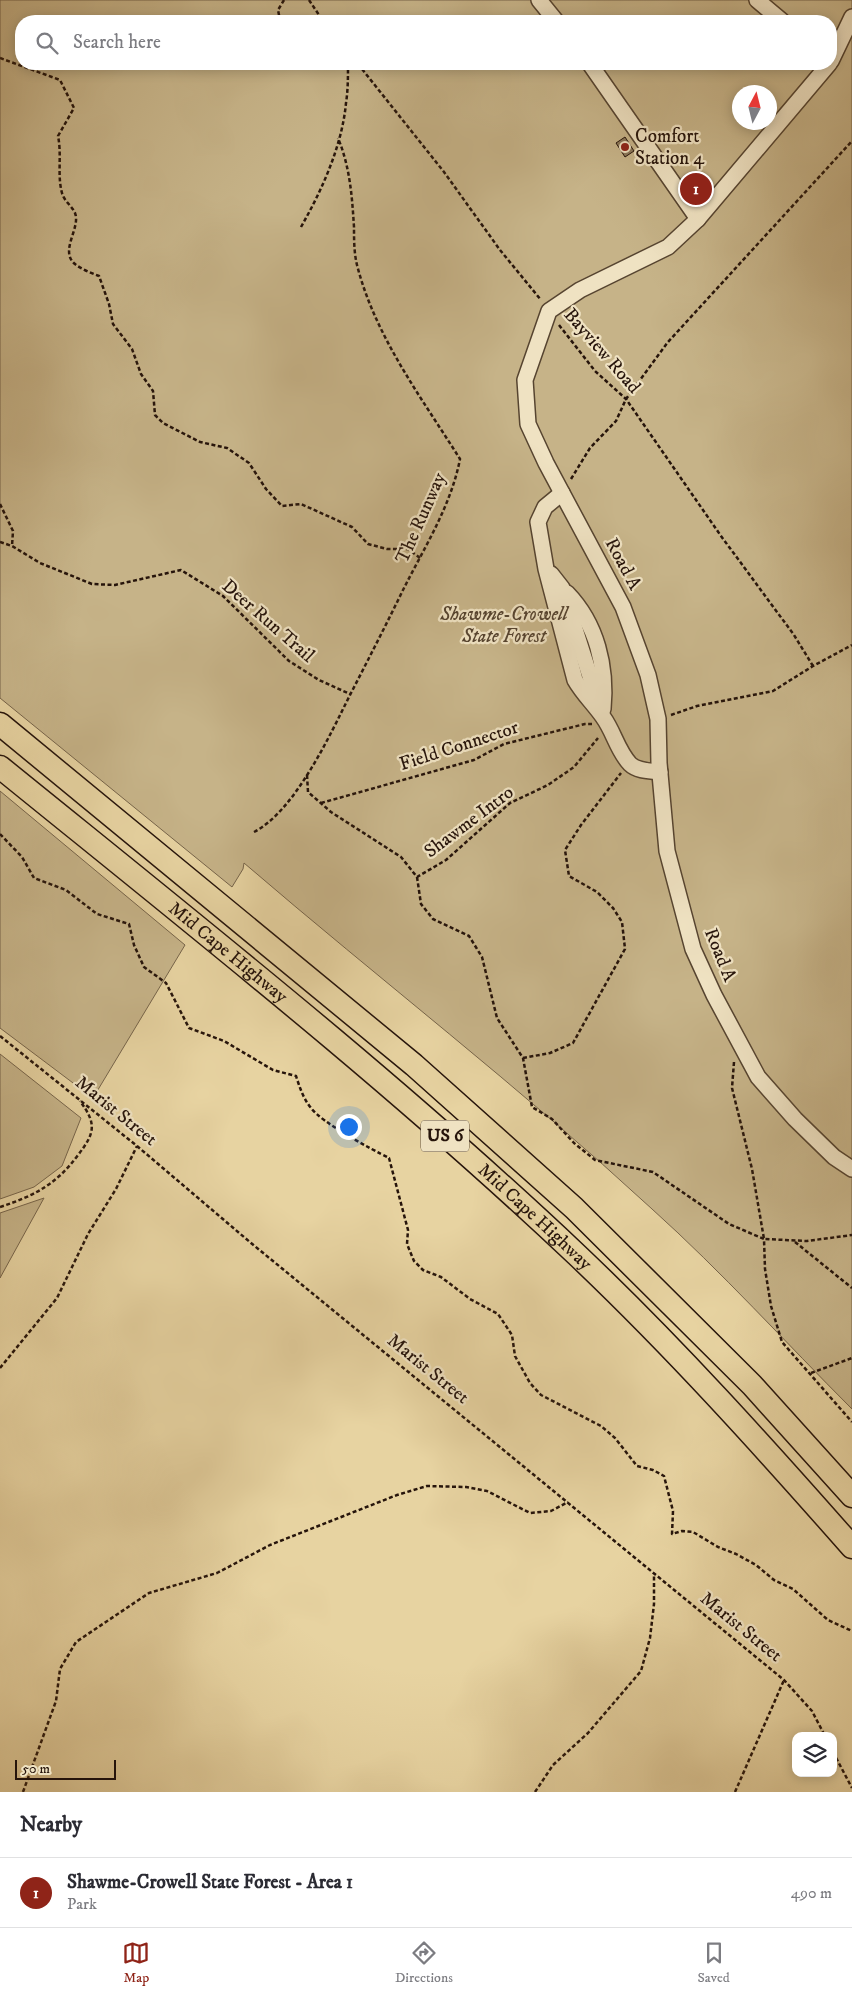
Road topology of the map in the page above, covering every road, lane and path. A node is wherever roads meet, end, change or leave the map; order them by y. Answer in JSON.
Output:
{"nodes":[{"id":1,"x":284,"y":0,"type":"edge"},
{"id":2,"x":309,"y":0,"type":"edge"},
{"id":3,"x":539,"y":0,"type":"edge"},
{"id":4,"x":756,"y":0,"type":"edge"},
{"id":5,"x":279,"y":15,"type":"edge"},
{"id":6,"x":319,"y":15,"type":"edge"},
{"id":7,"x":551,"y":15,"type":"edge"},
{"id":8,"x":775,"y":15,"type":"edge"},
{"id":9,"x":852,"y":17,"type":"edge"},
{"id":10,"x":837,"y":48,"type":"edge"},
{"id":11,"x":0,"y":58,"type":"edge"},
{"id":12,"x":15,"y":64,"type":"edge"},
{"id":13,"x":33,"y":70,"type":"edge"},
{"id":14,"x":348,"y":70,"type":"edge"},
{"id":15,"x":363,"y":70,"type":"edge"},
{"id":16,"x":595,"y":70,"type":"edge"},
{"id":17,"x":823,"y":70,"type":"edge"},
{"id":18,"x":338,"y":138,"type":"junction"},
{"id":19,"x":852,"y":141,"type":"edge"},
{"id":20,"x":698,"y":219,"type":"junction"},
{"id":21,"x":301,"y":227,"type":"dead end"},
{"id":22,"x":549,"y":311,"type":"junction"},
{"id":23,"x":626,"y":399,"type":"junction"},
{"id":24,"x":562,"y":493,"type":"junction"},
{"id":25,"x":0,"y":504,"type":"edge"},
{"id":26,"x":0,"y":542,"type":"edge"},
{"id":27,"x":12,"y":546,"type":"junction"},
{"id":28,"x":420,"y":558,"type":"junction"},
{"id":29,"x":546,"y":569,"type":"junction"},
{"id":30,"x":852,"y":645,"type":"edge"},
{"id":31,"x":813,"y":666,"type":"junction"},
{"id":32,"x":350,"y":694,"type":"junction"},
{"id":33,"x":658,"y":720,"type":"junction"},
{"id":34,"x":606,"y":721,"type":"junction"},
{"id":35,"x":0,"y":724,"type":"edge"},
{"id":36,"x":628,"y":761,"type":"junction"},
{"id":37,"x":0,"y":767,"type":"edge"},
{"id":38,"x":660,"y":772,"type":"junction"},
{"id":39,"x":307,"y":774,"type":"junction"},
{"id":40,"x":320,"y":803,"type":"junction"},
{"id":41,"x":254,"y":832,"type":"dead end"},
{"id":42,"x":0,"y":834,"type":"edge"},
{"id":43,"x":417,"y":877,"type":"junction"},
{"id":44,"x":0,"y":1036,"type":"edge"},
{"id":45,"x":736,"y":1036,"type":"junction"},
{"id":46,"x":523,"y":1058,"type":"junction"},
{"id":47,"x":77,"y":1097,"type":"junction"},
{"id":48,"x":137,"y":1146,"type":"junction"},
{"id":49,"x":852,"y":1169,"type":"edge"},
{"id":50,"x":0,"y":1207,"type":"edge"},
{"id":51,"x":852,"y":1235,"type":"edge"},
{"id":52,"x":764,"y":1239,"type":"junction"},
{"id":53,"x":794,"y":1241,"type":"junction"},
{"id":54,"x":852,"y":1288,"type":"edge"},
{"id":55,"x":852,"y":1358,"type":"edge"},
{"id":56,"x":0,"y":1368,"type":"edge"},
{"id":57,"x":811,"y":1374,"type":"junction"},
{"id":58,"x":852,"y":1422,"type":"edge"},
{"id":59,"x":852,"y":1496,"type":"edge"},
{"id":60,"x":568,"y":1502,"type":"junction"},
{"id":61,"x":852,"y":1547,"type":"edge"},
{"id":62,"x":654,"y":1573,"type":"junction"},
{"id":63,"x":852,"y":1630,"type":"edge"},
{"id":64,"x":784,"y":1680,"type":"junction"},
{"id":65,"x":823,"y":1732,"type":"edge"},
{"id":66,"x":837,"y":1760,"type":"edge"},
{"id":67,"x":852,"y":1788,"type":"edge"},
{"id":68,"x":23,"y":1792,"type":"edge"},
{"id":69,"x":535,"y":1792,"type":"edge"},
{"id":70,"x":735,"y":1792,"type":"edge"}],
"edges":[{"from":1,"to":5,"type":"path"},
{"from":2,"to":6,"type":"path"},
{"from":3,"to":7,"type":"lane"},
{"from":4,"to":8,"type":"lane"},
{"from":9,"to":10,"type":"lane"},
{"from":11,"to":12,"type":"path"},
{"from":13,"to":28,"type":"path"},
{"from":14,"to":18,"type":"path"},
{"from":15,"to":22,"type":"path","name":"Bayview Road"},
{"from":16,"to":20,"type":"lane"},
{"from":17,"to":20,"type":"lane"},
{"from":18,"to":21,"type":"path"},
{"from":18,"to":28,"type":"path","name":"The Runway"},
{"from":19,"to":23,"type":"path"},
{"from":20,"to":22,"type":"lane"},
{"from":22,"to":23,"type":"path","name":"Bayview Road"},
{"from":22,"to":24,"type":"lane","name":"Road A"},
{"from":23,"to":24,"type":"path"},
{"from":23,"to":31,"type":"path","name":"Bayview Road"},
{"from":24,"to":29,"type":"lane"},
{"from":24,"to":33,"type":"lane","name":"Road A"},
{"from":25,"to":27,"type":"path"},
{"from":26,"to":27,"type":"path","name":"Deer Run Trail"},
{"from":27,"to":32,"type":"path","name":"Deer Run Trail"},
{"from":28,"to":32,"type":"path","name":"The Runway"},
{"from":29,"to":34,"type":"lane"},
{"from":29,"to":34,"type":"lane"},
{"from":30,"to":31,"type":"path"},
{"from":31,"to":33,"type":"path"},
{"from":32,"to":39,"type":"path","name":"The Runway"},
{"from":33,"to":38,"type":"lane","name":"Road A"},
{"from":34,"to":36,"type":"lane"},
{"from":34,"to":40,"type":"path","name":"Field Connector"},
{"from":34,"to":43,"type":"path","name":"Shawme Intro"},
{"from":35,"to":59,"type":"highway","name":"Mid Cape Highway","number":"US 6"},
{"from":36,"to":38,"type":"lane"},
{"from":36,"to":46,"type":"path"},
{"from":37,"to":61,"type":"highway","name":"Mid Cape Highway","number":"US 6"},
{"from":38,"to":45,"type":"lane","name":"Road A"},
{"from":39,"to":40,"type":"path","name":"Shawme Intro"},
{"from":39,"to":41,"type":"path","name":"The Runway"},
{"from":40,"to":43,"type":"path","name":"Shawme Intro"},
{"from":42,"to":63,"type":"path"},
{"from":43,"to":46,"type":"path"},
{"from":44,"to":47,"type":"path","name":"Marist Street"},
{"from":45,"to":49,"type":"lane","name":"Road A"},
{"from":45,"to":52,"type":"path"},
{"from":46,"to":52,"type":"path"},
{"from":47,"to":48,"type":"path","name":"Marist Street"},
{"from":47,"to":50,"type":"path"},
{"from":48,"to":56,"type":"path"},
{"from":48,"to":60,"type":"path","name":"Marist Street"},
{"from":51,"to":53,"type":"path"},
{"from":52,"to":53,"type":"path"},
{"from":52,"to":57,"type":"path"},
{"from":53,"to":54,"type":"path"},
{"from":55,"to":57,"type":"path"},
{"from":57,"to":58,"type":"path"},
{"from":60,"to":62,"type":"path","name":"Marist Street"},
{"from":60,"to":68,"type":"path"},
{"from":62,"to":64,"type":"path","name":"Marist Street"},
{"from":62,"to":69,"type":"path"},
{"from":64,"to":65,"type":"path","name":"Marist Street"},
{"from":64,"to":70,"type":"path"},
{"from":66,"to":67,"type":"path"}]}
